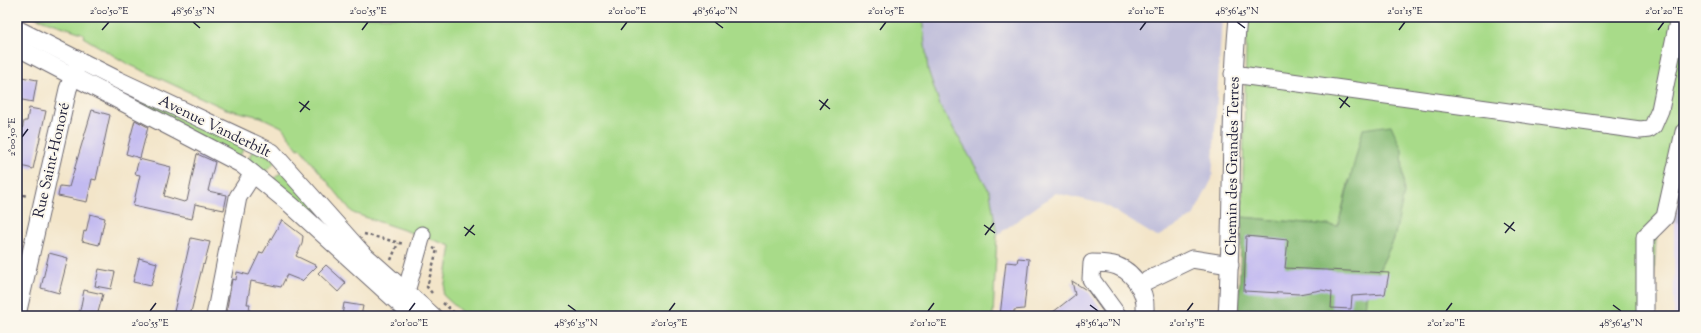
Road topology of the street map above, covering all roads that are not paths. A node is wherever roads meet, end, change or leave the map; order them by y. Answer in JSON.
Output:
{"nodes":[{"id":1,"x":1238,"y":17,"type":"edge"},
{"id":2,"x":1679,"y":17,"type":"edge"},
{"id":3,"x":17,"y":29,"type":"edge"},
{"id":4,"x":17,"y":47,"type":"edge"},
{"id":5,"x":76,"y":69,"type":"junction"},
{"id":6,"x":1233,"y":74,"type":"junction"},
{"id":7,"x":1684,"y":132,"type":"edge"},
{"id":8,"x":253,"y":174,"type":"junction"},
{"id":9,"x":424,"y":240,"type":"road end"},
{"id":10,"x":1230,"y":265,"type":"junction"},
{"id":11,"x":1138,"y":285,"type":"junction"},
{"id":12,"x":400,"y":304,"type":"edge"},
{"id":13,"x":17,"y":315,"type":"edge"},
{"id":14,"x":215,"y":316,"type":"edge"},
{"id":15,"x":413,"y":316,"type":"edge"},
{"id":16,"x":433,"y":316,"type":"edge"},
{"id":17,"x":1118,"y":316,"type":"edge"},
{"id":18,"x":1144,"y":316,"type":"edge"},
{"id":19,"x":1227,"y":316,"type":"edge"},
{"id":20,"x":1645,"y":316,"type":"edge"}],
"edges":[{"from":1,"to":6,"type":"street","name":"Chemin des Grandes Terres"},
{"from":2,"to":6,"type":"street"},
{"from":3,"to":5,"type":"street","name":"Avenue Vanderbilt"},
{"from":4,"to":5,"type":"street","name":"Avenue Vanderbilt"},
{"from":5,"to":8,"type":"street","name":"Avenue Vanderbilt"},
{"from":5,"to":12,"type":"street","name":"Avenue Vanderbilt"},
{"from":5,"to":13,"type":"street","name":"Rue Saint-Honoré"},
{"from":6,"to":10,"type":"street","name":"Chemin des Grandes Terres"},
{"from":7,"to":20,"type":"street"},
{"from":8,"to":12,"type":"street","name":"Avenue Vanderbilt"},
{"from":8,"to":14,"type":"street"},
{"from":9,"to":12,"type":"street"},
{"from":10,"to":11,"type":"street"},
{"from":10,"to":19,"type":"street","name":"Chemin des Grandes Terres"},
{"from":11,"to":17,"type":"street"},
{"from":11,"to":18,"type":"street"},
{"from":12,"to":15,"type":"street","name":"Avenue Vanderbilt"},
{"from":12,"to":16,"type":"street","name":"Avenue Vanderbilt"}]}
